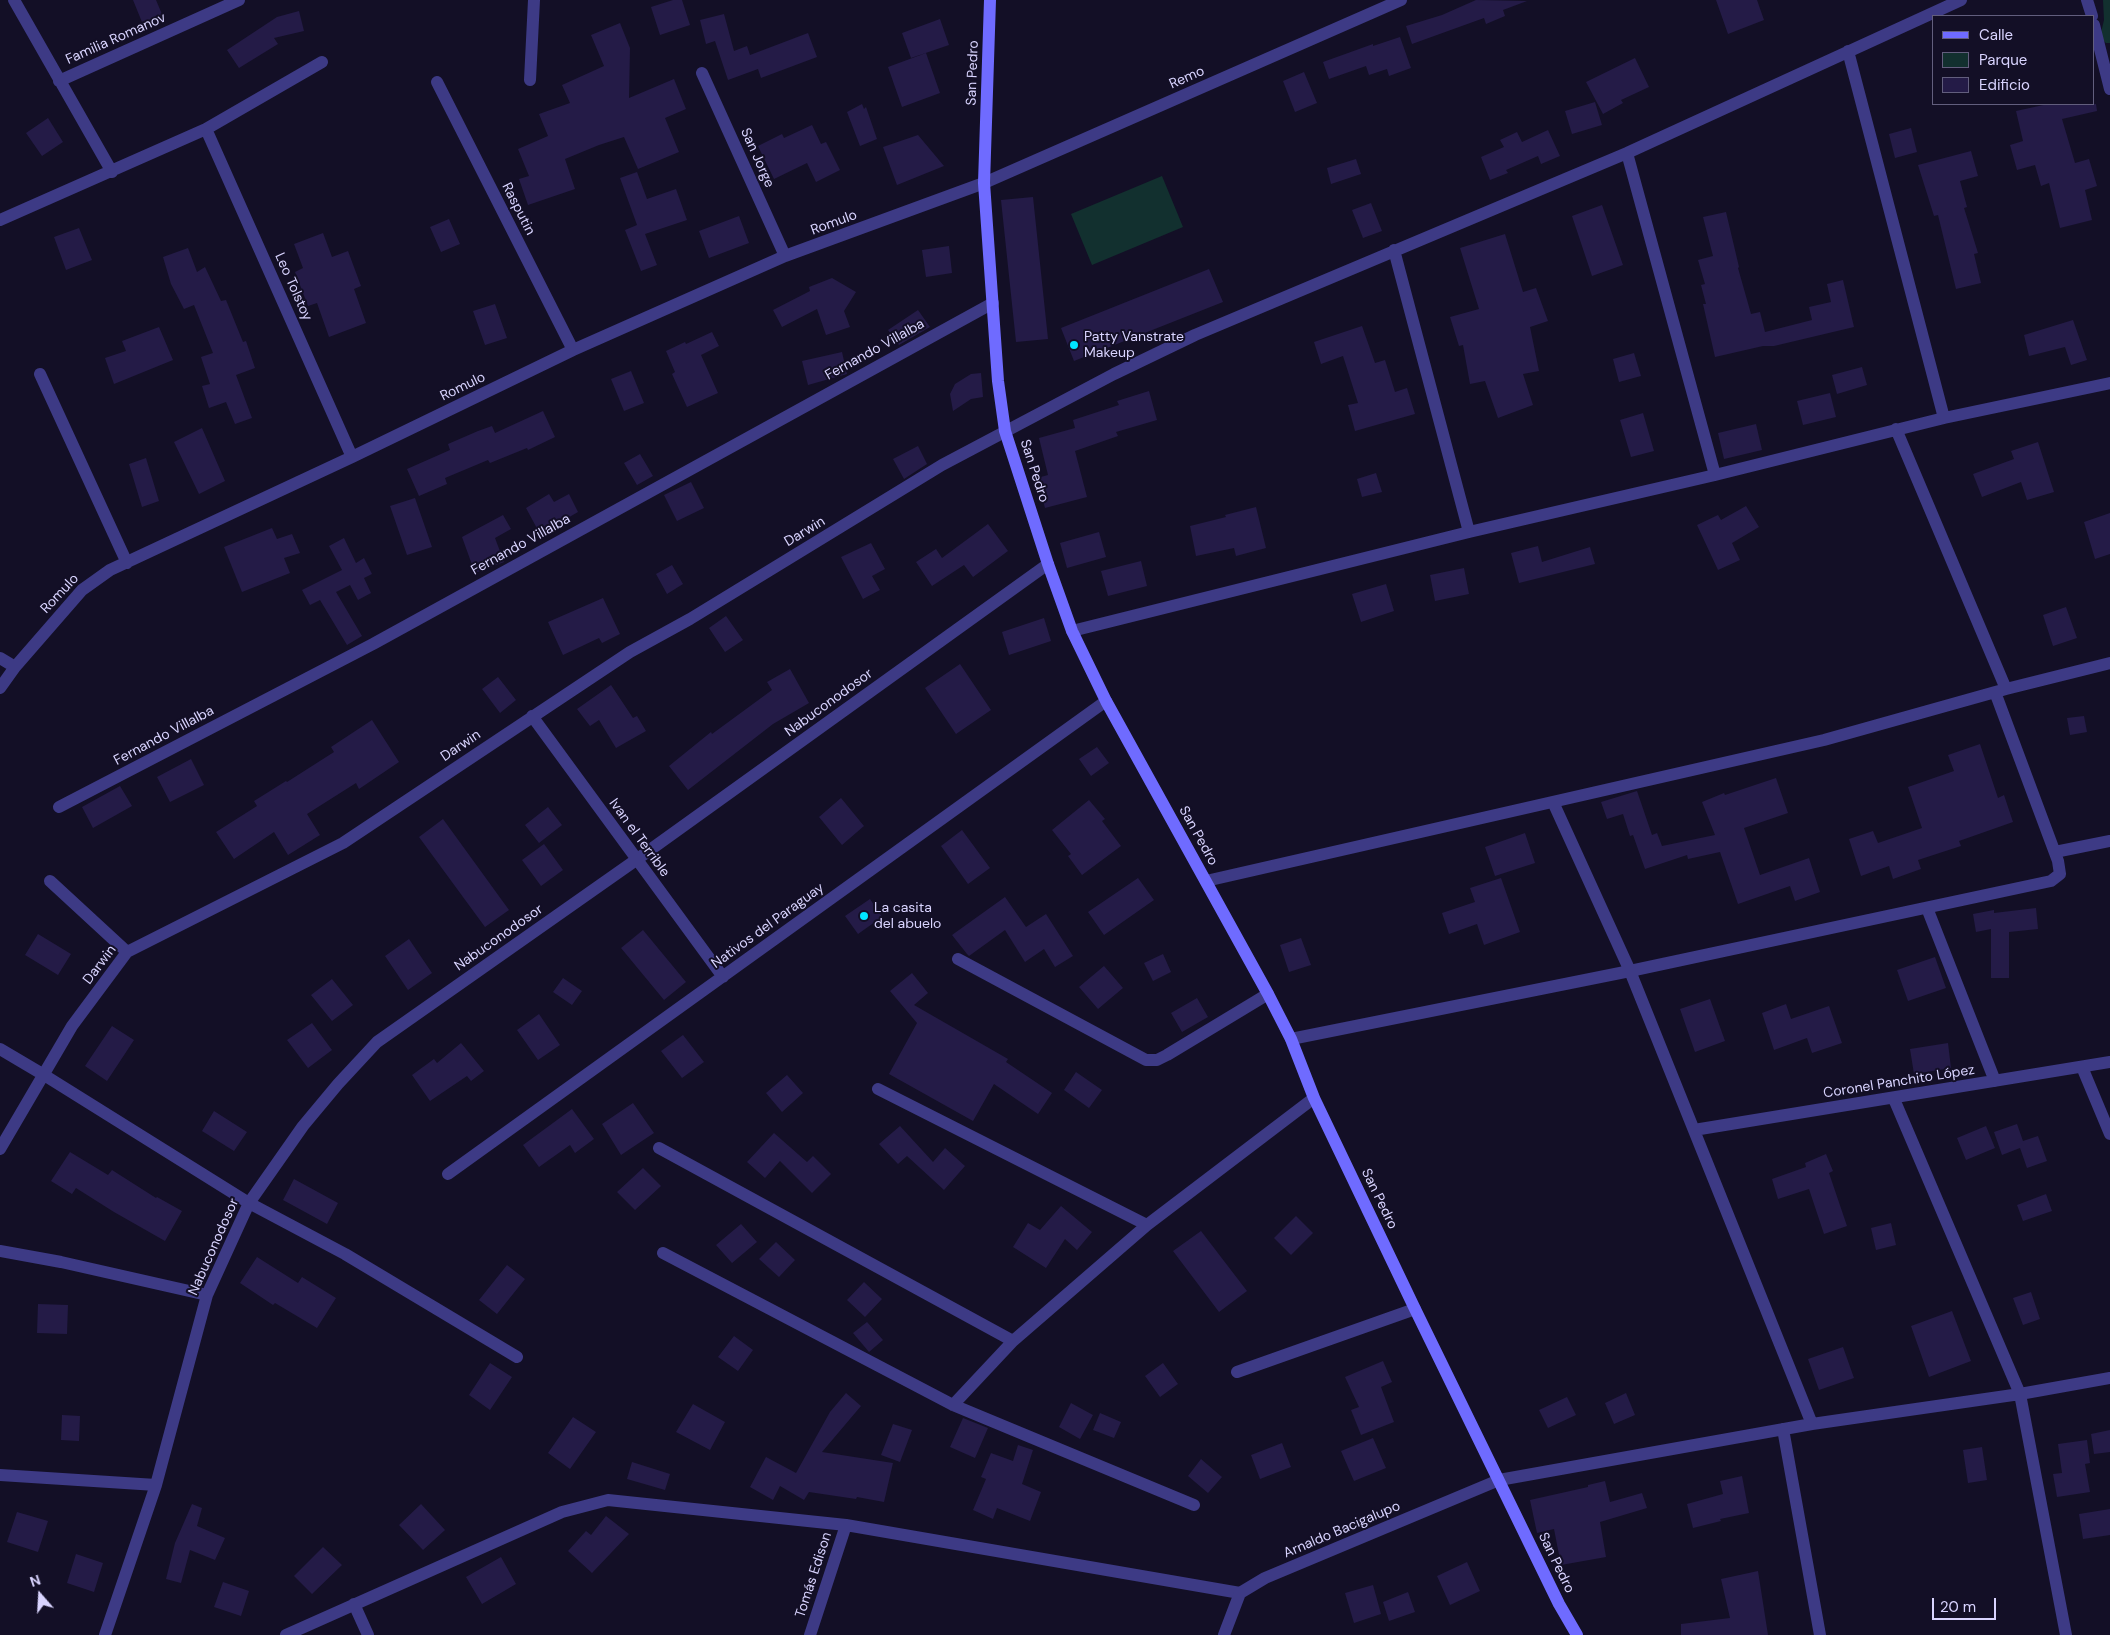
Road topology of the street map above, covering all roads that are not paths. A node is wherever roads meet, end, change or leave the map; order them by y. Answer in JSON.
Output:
{"nodes":[{"id":1,"x":14,"y":0,"type":"edge"},
{"id":2,"x":239,"y":0,"type":"edge"},
{"id":3,"x":534,"y":0,"type":"edge"},
{"id":4,"x":990,"y":0,"type":"edge"},
{"id":5,"x":1401,"y":0,"type":"edge"},
{"id":6,"x":1961,"y":0,"type":"edge"},
{"id":7,"x":2087,"y":0,"type":"edge"},
{"id":8,"x":2092,"y":15,"type":"edge"},
{"id":9,"x":2095,"y":29,"type":"edge"},
{"id":10,"x":1848,"y":51,"type":"junction"},
{"id":11,"x":322,"y":62,"type":"dead end"},
{"id":12,"x":702,"y":73,"type":"dead end"},
{"id":13,"x":530,"y":80,"type":"dead end"},
{"id":14,"x":59,"y":81,"type":"junction"},
{"id":15,"x":437,"y":82,"type":"dead end"},
{"id":16,"x":2110,"y":89,"type":"edge"},
{"id":17,"x":206,"y":129,"type":"junction"},
{"id":18,"x":1627,"y":153,"type":"junction"},
{"id":19,"x":112,"y":172,"type":"junction"},
{"id":20,"x":984,"y":183,"type":"junction"},
{"id":21,"x":0,"y":220,"type":"edge"},
{"id":22,"x":1394,"y":250,"type":"junction"},
{"id":23,"x":785,"y":256,"type":"junction"},
{"id":24,"x":993,"y":302,"type":"junction"},
{"id":25,"x":573,"y":350,"type":"junction"},
{"id":26,"x":40,"y":374,"type":"dead end"},
{"id":27,"x":2110,"y":383,"type":"edge"},
{"id":28,"x":1944,"y":418,"type":"junction"},
{"id":29,"x":1896,"y":429,"type":"junction"},
{"id":30,"x":1005,"y":431,"type":"junction"},
{"id":31,"x":352,"y":457,"type":"junction"},
{"id":32,"x":1715,"y":475,"type":"junction"},
{"id":33,"x":1469,"y":532,"type":"junction"},
{"id":34,"x":127,"y":563,"type":"junction"},
{"id":35,"x":1048,"y":564,"type":"junction"},
{"id":36,"x":1072,"y":631,"type":"junction"},
{"id":37,"x":0,"y":658,"type":"edge"},
{"id":38,"x":2110,"y":663,"type":"edge"},
{"id":39,"x":15,"y":667,"type":"junction"},
{"id":40,"x":0,"y":688,"type":"edge"},
{"id":41,"x":2000,"y":691,"type":"junction"},
{"id":42,"x":1106,"y":701,"type":"junction"},
{"id":43,"x":532,"y":716,"type":"junction"},
{"id":44,"x":1553,"y":802,"type":"junction"},
{"id":45,"x":59,"y":808,"type":"dead end"},
{"id":46,"x":2110,"y":841,"type":"edge"},
{"id":47,"x":2055,"y":852,"type":"junction"},
{"id":48,"x":636,"y":860,"type":"junction"},
{"id":49,"x":50,"y":881,"type":"dead end"},
{"id":50,"x":1206,"y":881,"type":"junction"},
{"id":51,"x":1927,"y":908,"type":"junction"},
{"id":52,"x":127,"y":952,"type":"junction"},
{"id":53,"x":958,"y":959,"type":"dead end"},
{"id":54,"x":1630,"y":971,"type":"junction"},
{"id":55,"x":723,"y":977,"type":"junction"},
{"id":56,"x":1268,"y":994,"type":"junction"},
{"id":57,"x":1291,"y":1039,"type":"junction"},
{"id":58,"x":0,"y":1049,"type":"edge"},
{"id":59,"x":2110,"y":1062,"type":"edge"},
{"id":60,"x":2082,"y":1067,"type":"junction"},
{"id":61,"x":44,"y":1075,"type":"junction"},
{"id":62,"x":1995,"y":1081,"type":"junction"},
{"id":63,"x":878,"y":1089,"type":"dead end"},
{"id":64,"x":1314,"y":1098,"type":"junction"},
{"id":65,"x":1894,"y":1099,"type":"junction"},
{"id":66,"x":1694,"y":1130,"type":"junction"},
{"id":67,"x":2110,"y":1134,"type":"edge"},
{"id":68,"x":659,"y":1148,"type":"dead end"},
{"id":69,"x":0,"y":1149,"type":"edge"},
{"id":70,"x":448,"y":1174,"type":"dead end"},
{"id":71,"x":249,"y":1203,"type":"junction"},
{"id":72,"x":1147,"y":1225,"type":"junction"},
{"id":73,"x":0,"y":1251,"type":"edge"},
{"id":74,"x":663,"y":1252,"type":"dead end"},
{"id":75,"x":207,"y":1295,"type":"junction"},
{"id":76,"x":1415,"y":1309,"type":"junction"},
{"id":77,"x":1013,"y":1341,"type":"junction"},
{"id":78,"x":516,"y":1357,"type":"dead end"},
{"id":79,"x":1237,"y":1372,"type":"dead end"},
{"id":80,"x":2110,"y":1378,"type":"edge"},
{"id":81,"x":2020,"y":1394,"type":"junction"},
{"id":82,"x":954,"y":1405,"type":"junction"},
{"id":83,"x":1812,"y":1424,"type":"junction"},
{"id":84,"x":1783,"y":1429,"type":"junction"},
{"id":85,"x":0,"y":1475,"type":"edge"},
{"id":86,"x":1499,"y":1480,"type":"junction"},
{"id":87,"x":156,"y":1485,"type":"junction"},
{"id":88,"x":1194,"y":1505,"type":"dead end"},
{"id":89,"x":846,"y":1525,"type":"junction"},
{"id":90,"x":1240,"y":1593,"type":"junction"},
{"id":91,"x":354,"y":1604,"type":"junction"},
{"id":92,"x":106,"y":1635,"type":"edge"},
{"id":93,"x":286,"y":1635,"type":"edge"},
{"id":94,"x":368,"y":1635,"type":"edge"},
{"id":95,"x":810,"y":1635,"type":"edge"},
{"id":96,"x":1224,"y":1635,"type":"edge"},
{"id":97,"x":1577,"y":1635,"type":"edge"},
{"id":98,"x":1820,"y":1635,"type":"edge"},
{"id":99,"x":2066,"y":1635,"type":"edge"}],
"edges":[{"from":1,"to":14,"type":"street"},
{"from":2,"to":14,"type":"street","name":"Familia Romanov"},
{"from":3,"to":13,"type":"street"},
{"from":4,"to":20,"type":"main road","name":"San Pedro"},
{"from":5,"to":20,"type":"street","name":"Remo"},
{"from":6,"to":10,"type":"street","name":"Darwin"},
{"from":7,"to":8,"type":"street"},
{"from":9,"to":16,"type":"street"},
{"from":10,"to":18,"type":"street","name":"Darwin"},
{"from":10,"to":28,"type":"street"},
{"from":11,"to":17,"type":"street"},
{"from":12,"to":23,"type":"street","name":"San Jorge"},
{"from":14,"to":19,"type":"street"},
{"from":15,"to":25,"type":"street","name":"Rasputin"},
{"from":17,"to":19,"type":"street"},
{"from":17,"to":31,"type":"street","name":"Leo Tolstoy"},
{"from":18,"to":22,"type":"street","name":"Darwin"},
{"from":18,"to":32,"type":"street"},
{"from":19,"to":21,"type":"street"},
{"from":20,"to":23,"type":"street","name":"Romulo"},
{"from":20,"to":24,"type":"main road","name":"San Pedro"},
{"from":22,"to":30,"type":"street","name":"Darwin"},
{"from":22,"to":33,"type":"street"},
{"from":23,"to":25,"type":"street","name":"Romulo"},
{"from":24,"to":30,"type":"main road","name":"San Pedro"},
{"from":24,"to":45,"type":"street","name":"Fernando Villalba"},
{"from":25,"to":31,"type":"street","name":"Romulo"},
{"from":26,"to":34,"type":"street"},
{"from":27,"to":28,"type":"street"},
{"from":28,"to":29,"type":"street"},
{"from":29,"to":32,"type":"street"},
{"from":29,"to":41,"type":"street"},
{"from":30,"to":35,"type":"main road","name":"San Pedro"},
{"from":30,"to":43,"type":"street","name":"Darwin"},
{"from":31,"to":34,"type":"street","name":"Romulo"},
{"from":32,"to":33,"type":"street"},
{"from":33,"to":36,"type":"street"},
{"from":34,"to":39,"type":"street","name":"Romulo"},
{"from":35,"to":36,"type":"main road","name":"San Pedro"},
{"from":35,"to":48,"type":"street","name":"Nabuconodosor"},
{"from":36,"to":42,"type":"main road","name":"San Pedro"},
{"from":37,"to":39,"type":"street"},
{"from":38,"to":41,"type":"street"},
{"from":39,"to":40,"type":"street","name":"Romulo"},
{"from":41,"to":44,"type":"street"},
{"from":41,"to":47,"type":"street"},
{"from":42,"to":50,"type":"main road","name":"San Pedro"},
{"from":42,"to":55,"type":"street","name":"Nativos del Paraguay"},
{"from":43,"to":48,"type":"street","name":"Ivan el Terrible"},
{"from":43,"to":52,"type":"street","name":"Darwin"},
{"from":44,"to":50,"type":"street"},
{"from":44,"to":54,"type":"street"},
{"from":46,"to":47,"type":"street"},
{"from":47,"to":51,"type":"street"},
{"from":48,"to":55,"type":"street","name":"Ivan el Terrible"},
{"from":48,"to":71,"type":"street","name":"Nabuconodosor"},
{"from":49,"to":52,"type":"street"},
{"from":50,"to":56,"type":"main road","name":"San Pedro"},
{"from":51,"to":54,"type":"street"},
{"from":51,"to":62,"type":"street"},
{"from":52,"to":61,"type":"street","name":"Darwin"},
{"from":53,"to":56,"type":"street"},
{"from":54,"to":57,"type":"street"},
{"from":54,"to":66,"type":"street"},
{"from":55,"to":70,"type":"street","name":"Nativos del Paraguay"},
{"from":56,"to":57,"type":"main road","name":"San Pedro"},
{"from":57,"to":64,"type":"main road","name":"San Pedro"},
{"from":58,"to":61,"type":"street"},
{"from":59,"to":60,"type":"street","name":"Coronel Panchito López"},
{"from":60,"to":62,"type":"street","name":"Coronel Panchito López"},
{"from":60,"to":67,"type":"street"},
{"from":61,"to":69,"type":"street","name":"Darwin"},
{"from":61,"to":71,"type":"street"},
{"from":62,"to":65,"type":"street","name":"Coronel Panchito López"},
{"from":63,"to":72,"type":"street"},
{"from":64,"to":72,"type":"street"},
{"from":64,"to":76,"type":"main road","name":"San Pedro"},
{"from":65,"to":66,"type":"street","name":"Coronel Panchito López"},
{"from":65,"to":81,"type":"street"},
{"from":66,"to":83,"type":"street"},
{"from":68,"to":77,"type":"street"},
{"from":71,"to":75,"type":"street","name":"Nabuconodosor"},
{"from":71,"to":78,"type":"street"},
{"from":72,"to":77,"type":"street"},
{"from":73,"to":75,"type":"street"},
{"from":74,"to":82,"type":"street"},
{"from":75,"to":87,"type":"street","name":"Nabuconodosor"},
{"from":76,"to":79,"type":"street"},
{"from":76,"to":86,"type":"main road","name":"San Pedro"},
{"from":77,"to":82,"type":"street"},
{"from":80,"to":81,"type":"street","name":"Arnaldo Bacigalupo"},
{"from":81,"to":83,"type":"street","name":"Arnaldo Bacigalupo"},
{"from":81,"to":99,"type":"street"},
{"from":82,"to":88,"type":"street"},
{"from":83,"to":84,"type":"street","name":"Arnaldo Bacigalupo"},
{"from":84,"to":86,"type":"street","name":"Arnaldo Bacigalupo"},
{"from":84,"to":98,"type":"street"},
{"from":85,"to":87,"type":"street"},
{"from":86,"to":90,"type":"street","name":"Arnaldo Bacigalupo"},
{"from":86,"to":97,"type":"main road","name":"San Pedro"},
{"from":87,"to":92,"type":"street","name":"Nabuconodosor"},
{"from":89,"to":90,"type":"street"},
{"from":89,"to":91,"type":"street"},
{"from":89,"to":95,"type":"street","name":"Tomás Edison"},
{"from":90,"to":96,"type":"street"},
{"from":91,"to":93,"type":"street"},
{"from":91,"to":94,"type":"street"}]}
